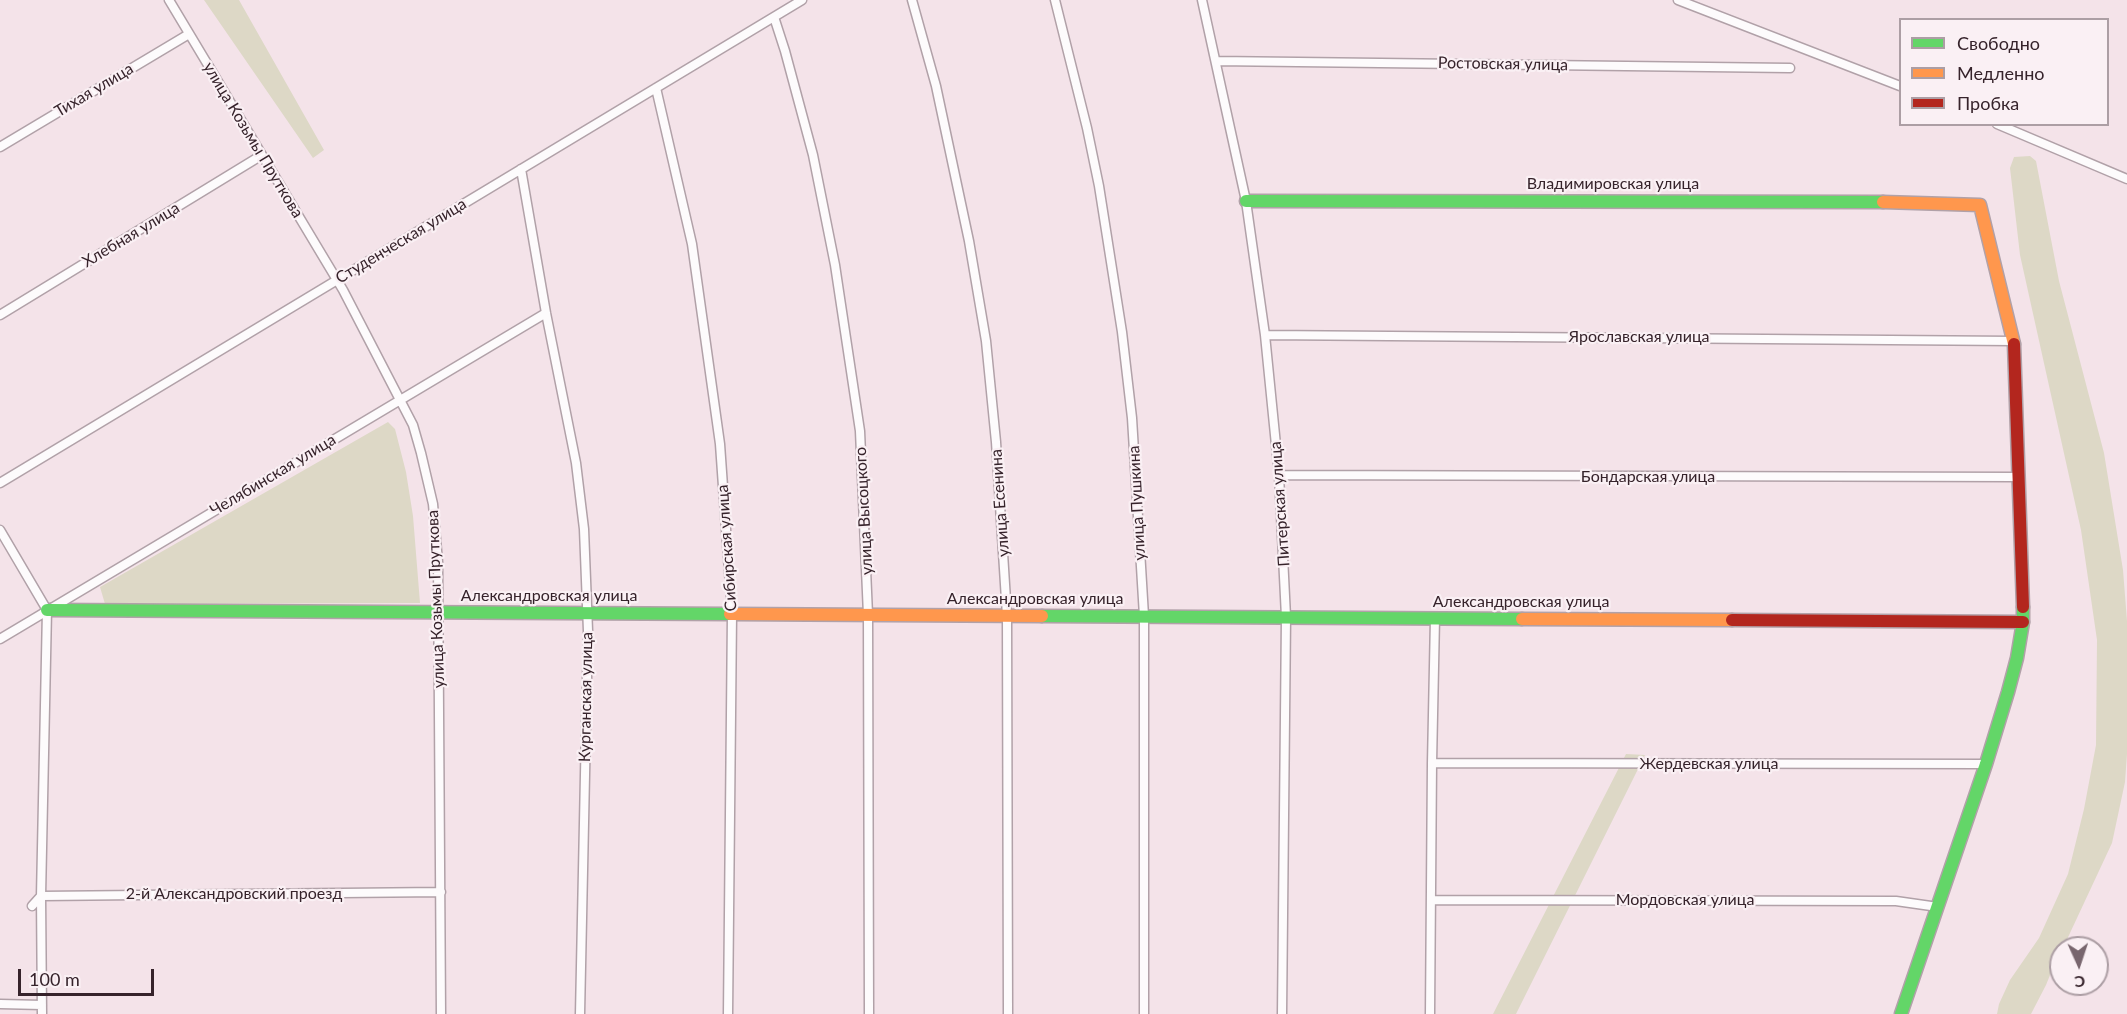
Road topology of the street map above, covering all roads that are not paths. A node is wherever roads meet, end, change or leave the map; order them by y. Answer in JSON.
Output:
{"nodes":[{"id":1,"x":169,"y":0,"type":"edge"},
{"id":2,"x":802,"y":0,"type":"edge"},
{"id":3,"x":912,"y":0,"type":"edge"},
{"id":4,"x":1056,"y":0,"type":"edge"},
{"id":5,"x":1202,"y":0,"type":"edge"},
{"id":6,"x":1678,"y":0,"type":"edge"},
{"id":7,"x":774,"y":16,"type":"junction"},
{"id":8,"x":189,"y":34,"type":"junction"},
{"id":9,"x":1216,"y":61,"type":"junction"},
{"id":10,"x":1790,"y":68,"type":"dead end"},
{"id":11,"x":1899,"y":86,"type":"edge"},
{"id":12,"x":656,"y":88,"type":"junction"},
{"id":13,"x":2002,"y":126,"type":"edge"},
{"id":14,"x":0,"y":147,"type":"edge"},
{"id":15,"x":262,"y":155,"type":"junction"},
{"id":16,"x":521,"y":169,"type":"junction"},
{"id":17,"x":2127,"y":178,"type":"edge"},
{"id":18,"x":1246,"y":201,"type":"junction"},
{"id":19,"x":337,"y":280,"type":"junction"},
{"id":20,"x":546,"y":313,"type":"junction"},
{"id":21,"x":0,"y":315,"type":"edge"},
{"id":22,"x":1265,"y":335,"type":"junction"},
{"id":23,"x":2013,"y":341,"type":"junction"},
{"id":24,"x":400,"y":398,"type":"junction"},
{"id":25,"x":1279,"y":475,"type":"junction"},
{"id":26,"x":2017,"y":477,"type":"junction"},
{"id":27,"x":0,"y":483,"type":"edge"},
{"id":28,"x":0,"y":530,"type":"edge"},
{"id":29,"x":47,"y":610,"type":"junction"},
{"id":30,"x":439,"y":612,"type":"junction"},
{"id":31,"x":588,"y":613,"type":"junction"},
{"id":32,"x":732,"y":614,"type":"junction"},
{"id":33,"x":868,"y":615,"type":"junction"},
{"id":34,"x":1007,"y":616,"type":"junction"},
{"id":35,"x":1144,"y":616,"type":"junction"},
{"id":36,"x":1286,"y":617,"type":"junction"},
{"id":37,"x":1435,"y":618,"type":"junction"},
{"id":38,"x":2023,"y":622,"type":"junction"},
{"id":39,"x":0,"y":639,"type":"edge"},
{"id":40,"x":1432,"y":763,"type":"junction"},
{"id":41,"x":1986,"y":764,"type":"junction"},
{"id":42,"x":441,"y":892,"type":"junction"},
{"id":43,"x":41,"y":896,"type":"junction"},
{"id":44,"x":1431,"y":900,"type":"junction"},
{"id":45,"x":32,"y":906,"type":"dead end"},
{"id":46,"x":1938,"y":907,"type":"junction"},
{"id":47,"x":0,"y":1004,"type":"edge"},
{"id":48,"x":42,"y":1009,"type":"edge"},
{"id":49,"x":441,"y":1014,"type":"edge"},
{"id":50,"x":580,"y":1014,"type":"edge"},
{"id":51,"x":728,"y":1014,"type":"edge"},
{"id":52,"x":869,"y":1014,"type":"edge"},
{"id":53,"x":1008,"y":1014,"type":"edge"},
{"id":54,"x":1144,"y":1014,"type":"edge"},
{"id":55,"x":1282,"y":1014,"type":"edge"},
{"id":56,"x":1430,"y":1014,"type":"edge"},
{"id":57,"x":1901,"y":1014,"type":"edge"}],
"edges":[{"from":1,"to":8,"type":"street","name":"улица Козьмы Пруткова"},
{"from":2,"to":7,"type":"street","name":"Студенческая улица"},
{"from":3,"to":34,"type":"street","name":"улица Есенина"},
{"from":4,"to":35,"type":"street","name":"улица Пушкина"},
{"from":5,"to":9,"type":"street","name":"Питерская улица"},
{"from":6,"to":11,"type":"street"},
{"from":7,"to":12,"type":"street","name":"Студенческая улица"},
{"from":7,"to":33,"type":"street","name":"улица Высоцкого"},
{"from":8,"to":14,"type":"street","name":"Тихая улица"},
{"from":8,"to":15,"type":"street","name":"улица Козьмы Пруткова"},
{"from":9,"to":10,"type":"street","name":"Ростовская улица"},
{"from":9,"to":18,"type":"street","name":"Питерская улица"},
{"from":12,"to":16,"type":"street","name":"Студенческая улица"},
{"from":12,"to":32,"type":"street","name":"Сибирская улица"},
{"from":13,"to":17,"type":"street"},
{"from":15,"to":19,"type":"street","name":"улица Козьмы Пруткова"},
{"from":15,"to":21,"type":"street","name":"Хлебная улица"},
{"from":16,"to":19,"type":"street","name":"Студенческая улица"},
{"from":16,"to":20,"type":"street","name":"Курганская улица"},
{"from":18,"to":22,"type":"street","name":"Питерская улица"},
{"from":18,"to":23,"type":"street","name":"Владимировская улица"},
{"from":19,"to":24,"type":"street","name":"улица Козьмы Пруткова"},
{"from":19,"to":27,"type":"street","name":"Студенческая улица"},
{"from":20,"to":24,"type":"street","name":"Челябинская улица"},
{"from":20,"to":31,"type":"street","name":"Курганская улица"},
{"from":22,"to":23,"type":"street","name":"Ярославская улица"},
{"from":22,"to":25,"type":"street","name":"Питерская улица"},
{"from":23,"to":26,"type":"street"},
{"from":24,"to":29,"type":"street","name":"Челябинская улица"},
{"from":24,"to":30,"type":"street","name":"улица Козьмы Пруткова"},
{"from":25,"to":26,"type":"street","name":"Бондарская улица"},
{"from":25,"to":36,"type":"street","name":"Питерская улица"},
{"from":26,"to":38,"type":"street"},
{"from":28,"to":29,"type":"street"},
{"from":29,"to":30,"type":"street","name":"Александровская улица"},
{"from":29,"to":39,"type":"street","name":"Челябинская улица"},
{"from":29,"to":43,"type":"street"},
{"from":30,"to":31,"type":"street","name":"Александровская улица"},
{"from":30,"to":42,"type":"street","name":"улица Козьмы Пруткова"},
{"from":31,"to":32,"type":"street","name":"Александровская улица"},
{"from":31,"to":50,"type":"street","name":"Курганская улица"},
{"from":32,"to":33,"type":"street","name":"Александровская улица"},
{"from":32,"to":51,"type":"street","name":"Сибирская улица"},
{"from":33,"to":34,"type":"street","name":"Александровская улица"},
{"from":33,"to":52,"type":"street","name":"улица Высоцкого"},
{"from":34,"to":35,"type":"street","name":"Александровская улица"},
{"from":34,"to":53,"type":"street","name":"улица Есенина"},
{"from":35,"to":36,"type":"street","name":"Александровская улица"},
{"from":35,"to":54,"type":"street","name":"улица Пушкина"},
{"from":36,"to":37,"type":"street","name":"Александровская улица"},
{"from":36,"to":55,"type":"street","name":"Питерская улица"},
{"from":37,"to":38,"type":"street","name":"Александровская улица"},
{"from":37,"to":40,"type":"street"},
{"from":38,"to":41,"type":"street"},
{"from":40,"to":41,"type":"street","name":"Жердевская улица"},
{"from":40,"to":44,"type":"street"},
{"from":41,"to":46,"type":"street"},
{"from":42,"to":43,"type":"street","name":"2-й Александровский проезд"},
{"from":42,"to":49,"type":"street","name":"улица Козьмы Пруткова"},
{"from":43,"to":45,"type":"street"},
{"from":43,"to":48,"type":"street"},
{"from":44,"to":46,"type":"street","name":"Мордовская улица"},
{"from":44,"to":56,"type":"street"},
{"from":46,"to":57,"type":"street"},
{"from":47,"to":48,"type":"street"}]}
